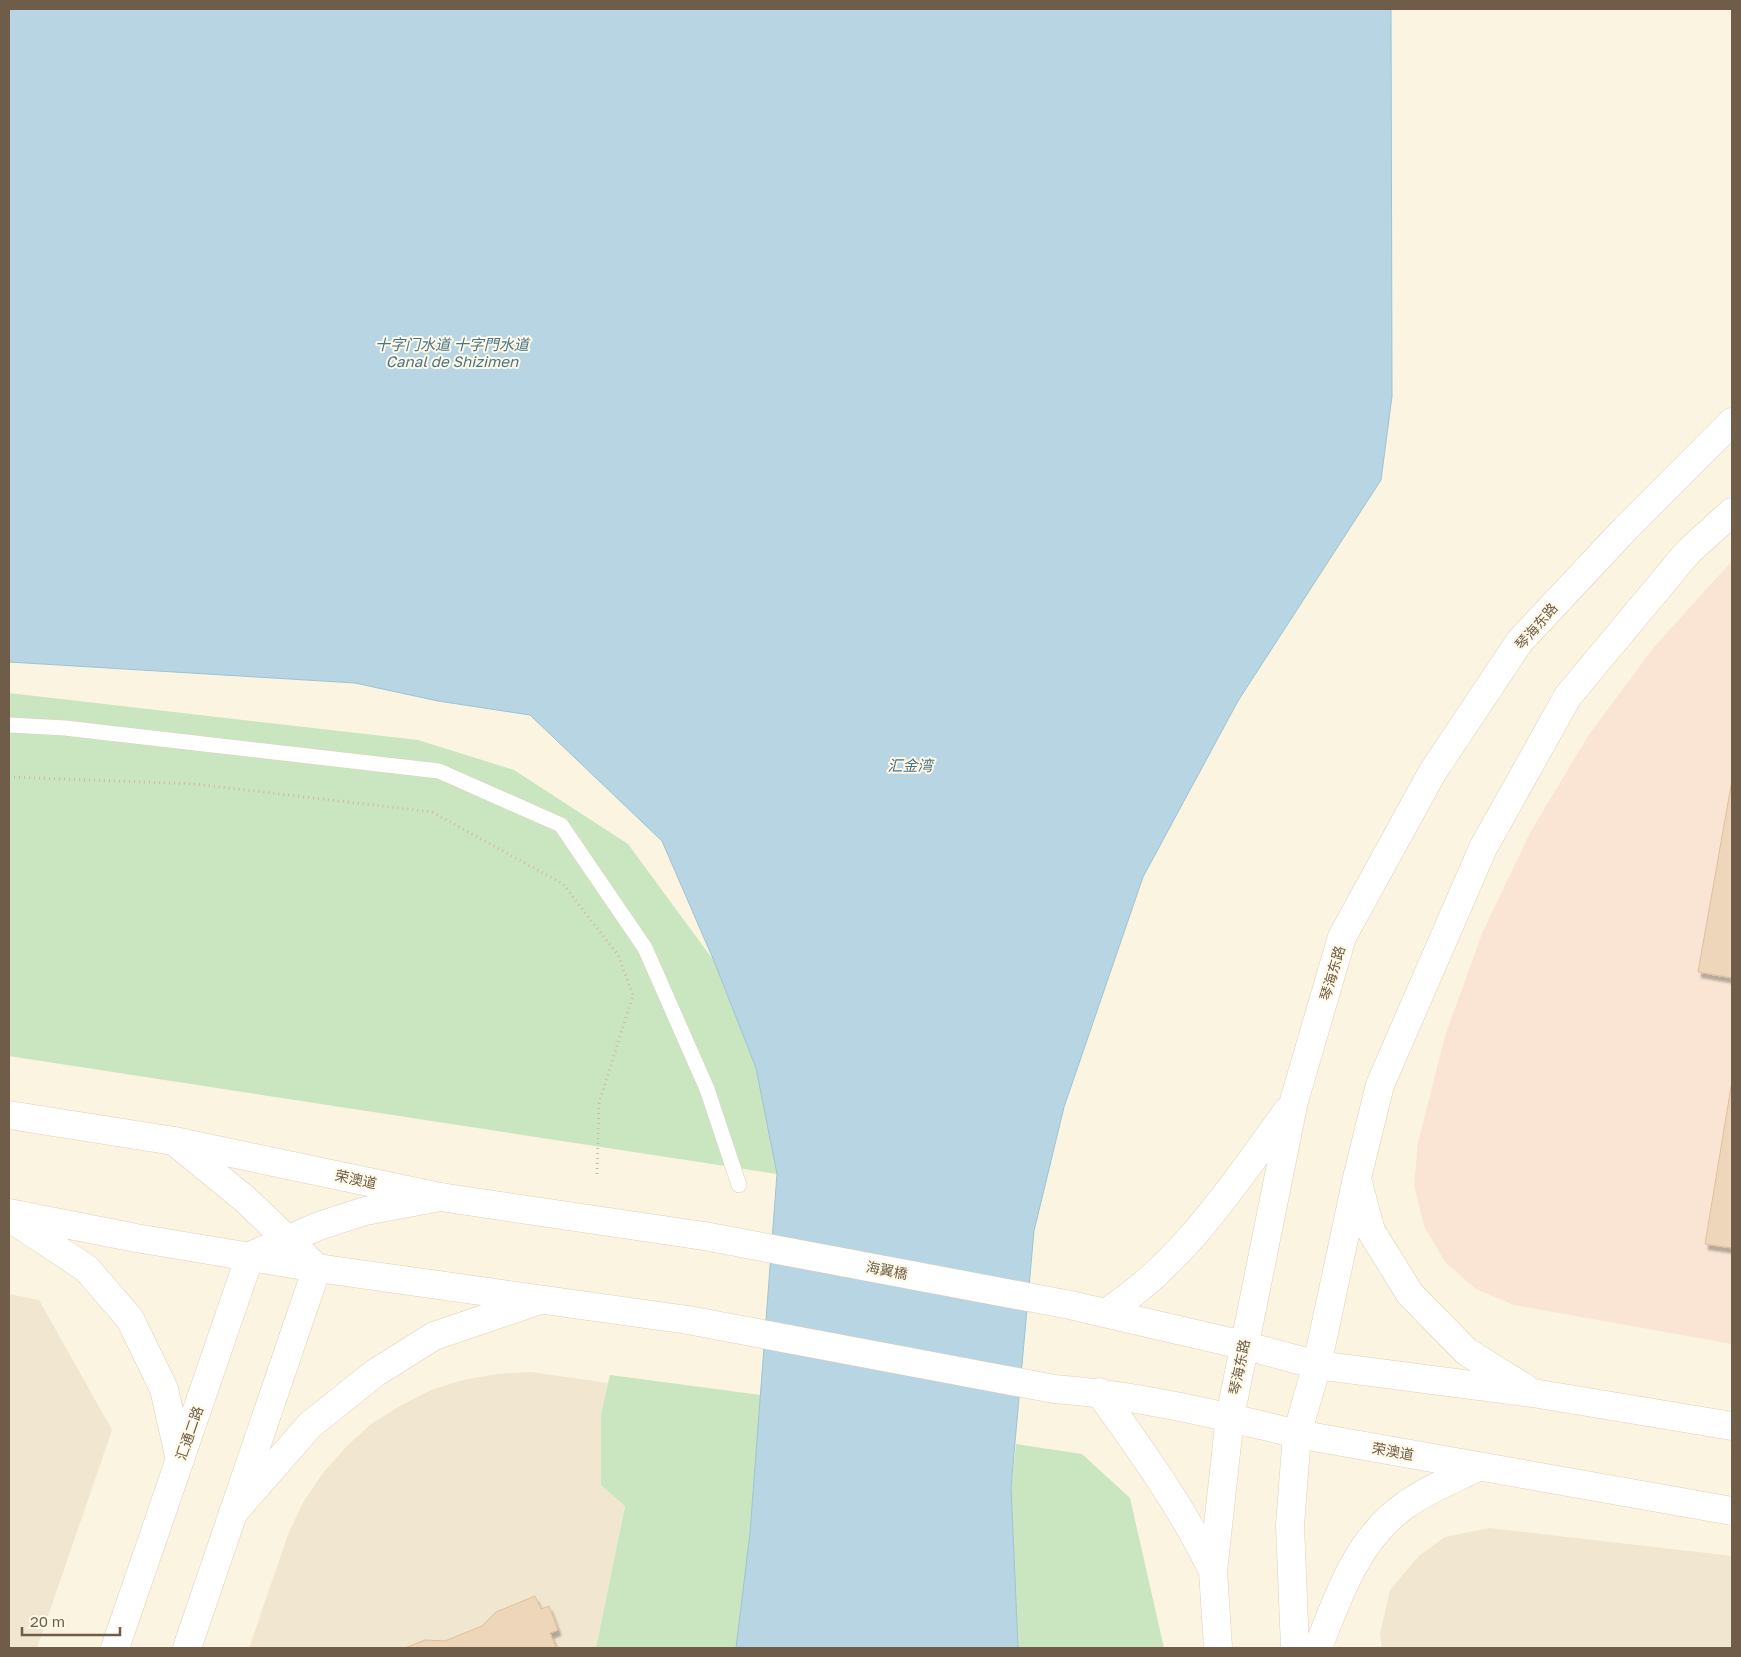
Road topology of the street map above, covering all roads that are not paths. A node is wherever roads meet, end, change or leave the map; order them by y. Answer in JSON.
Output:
{"nodes":[{"id":1,"x":1732,"y":422,"type":"edge"},
{"id":2,"x":1732,"y":512,"type":"edge"},
{"id":3,"x":9,"y":725,"type":"edge"},
{"id":4,"x":1294,"y":1101,"type":"junction"},
{"id":5,"x":9,"y":1115,"type":"edge"},
{"id":6,"x":174,"y":1141,"type":"junction"},
{"id":7,"x":1357,"y":1178,"type":"junction"},
{"id":8,"x":739,"y":1185,"type":"dead end"},
{"id":9,"x":440,"y":1197,"type":"junction"},
{"id":10,"x":9,"y":1213,"type":"edge"},
{"id":11,"x":9,"y":1217,"type":"edge"},
{"id":12,"x":704,"y":1236,"type":"joint"},
{"id":13,"x":287,"y":1240,"type":"junction"},
{"id":14,"x":250,"y":1256,"type":"junction"},
{"id":15,"x":317,"y":1268,"type":"junction"},
{"id":16,"x":541,"y":1300,"type":"junction"},
{"id":17,"x":1107,"y":1312,"type":"junction"},
{"id":18,"x":1243,"y":1345,"type":"junction"},
{"id":19,"x":1317,"y":1365,"type":"junction"},
{"id":20,"x":1099,"y":1392,"type":"junction"},
{"id":21,"x":1533,"y":1393,"type":"junction"},
{"id":22,"x":1230,"y":1417,"type":"junction"},
{"id":23,"x":1732,"y":1426,"type":"edge"},
{"id":24,"x":1297,"y":1434,"type":"junction"},
{"id":25,"x":180,"y":1460,"type":"junction"},
{"id":26,"x":1478,"y":1467,"type":"junction"},
{"id":27,"x":1732,"y":1511,"type":"edge"},
{"id":28,"x":234,"y":1514,"type":"junction"},
{"id":29,"x":1213,"y":1571,"type":"junction"},
{"id":30,"x":115,"y":1648,"type":"edge"},
{"id":31,"x":187,"y":1648,"type":"edge"},
{"id":32,"x":1218,"y":1648,"type":"edge"},
{"id":33,"x":1295,"y":1648,"type":"edge"},
{"id":34,"x":1318,"y":1648,"type":"edge"}],
"edges":[{"from":1,"to":4,"type":"main road","name":"琴海东路"},
{"from":2,"to":7,"type":"main road"},
{"from":3,"to":8,"type":"lane"},
{"from":4,"to":17,"type":"main road"},
{"from":4,"to":18,"type":"main road","name":"琴海东路"},
{"from":5,"to":6,"type":"main road","name":"荣澳道"},
{"from":6,"to":9,"type":"main road","name":"荣澳道"},
{"from":6,"to":13,"type":"main road"},
{"from":7,"to":19,"type":"main road"},
{"from":7,"to":21,"type":"main road"},
{"from":9,"to":12,"type":"main road","name":"荣澳道"},
{"from":9,"to":13,"type":"main road"},
{"from":10,"to":14,"type":"main road"},
{"from":11,"to":25,"type":"main road"},
{"from":12,"to":17,"type":"main road","name":"海翼橋"},
{"from":13,"to":14,"type":"main road"},
{"from":13,"to":15,"type":"main road"},
{"from":14,"to":15,"type":"main road"},
{"from":14,"to":25,"type":"main road","name":"汇通二路"},
{"from":15,"to":16,"type":"main road"},
{"from":15,"to":28,"type":"main road"},
{"from":16,"to":20,"type":"main road","name":"荣澳道"},
{"from":16,"to":28,"type":"main road"},
{"from":17,"to":18,"type":"main road"},
{"from":18,"to":19,"type":"main road"},
{"from":18,"to":22,"type":"main road","name":"琴海东路"},
{"from":19,"to":21,"type":"main road"},
{"from":19,"to":24,"type":"main road"},
{"from":20,"to":22,"type":"main road","name":"荣澳道"},
{"from":20,"to":29,"type":"main road"},
{"from":21,"to":23,"type":"main road"},
{"from":22,"to":24,"type":"main road","name":"荣澳道"},
{"from":22,"to":29,"type":"main road","name":"琴海东路"},
{"from":24,"to":26,"type":"main road","name":"荣澳道"},
{"from":24,"to":33,"type":"main road"},
{"from":25,"to":30,"type":"main road","name":"汇通二路"},
{"from":26,"to":27,"type":"main road","name":"荣澳道"},
{"from":26,"to":34,"type":"main road"},
{"from":28,"to":31,"type":"main road"},
{"from":29,"to":32,"type":"main road","name":"琴海东路"}]}
